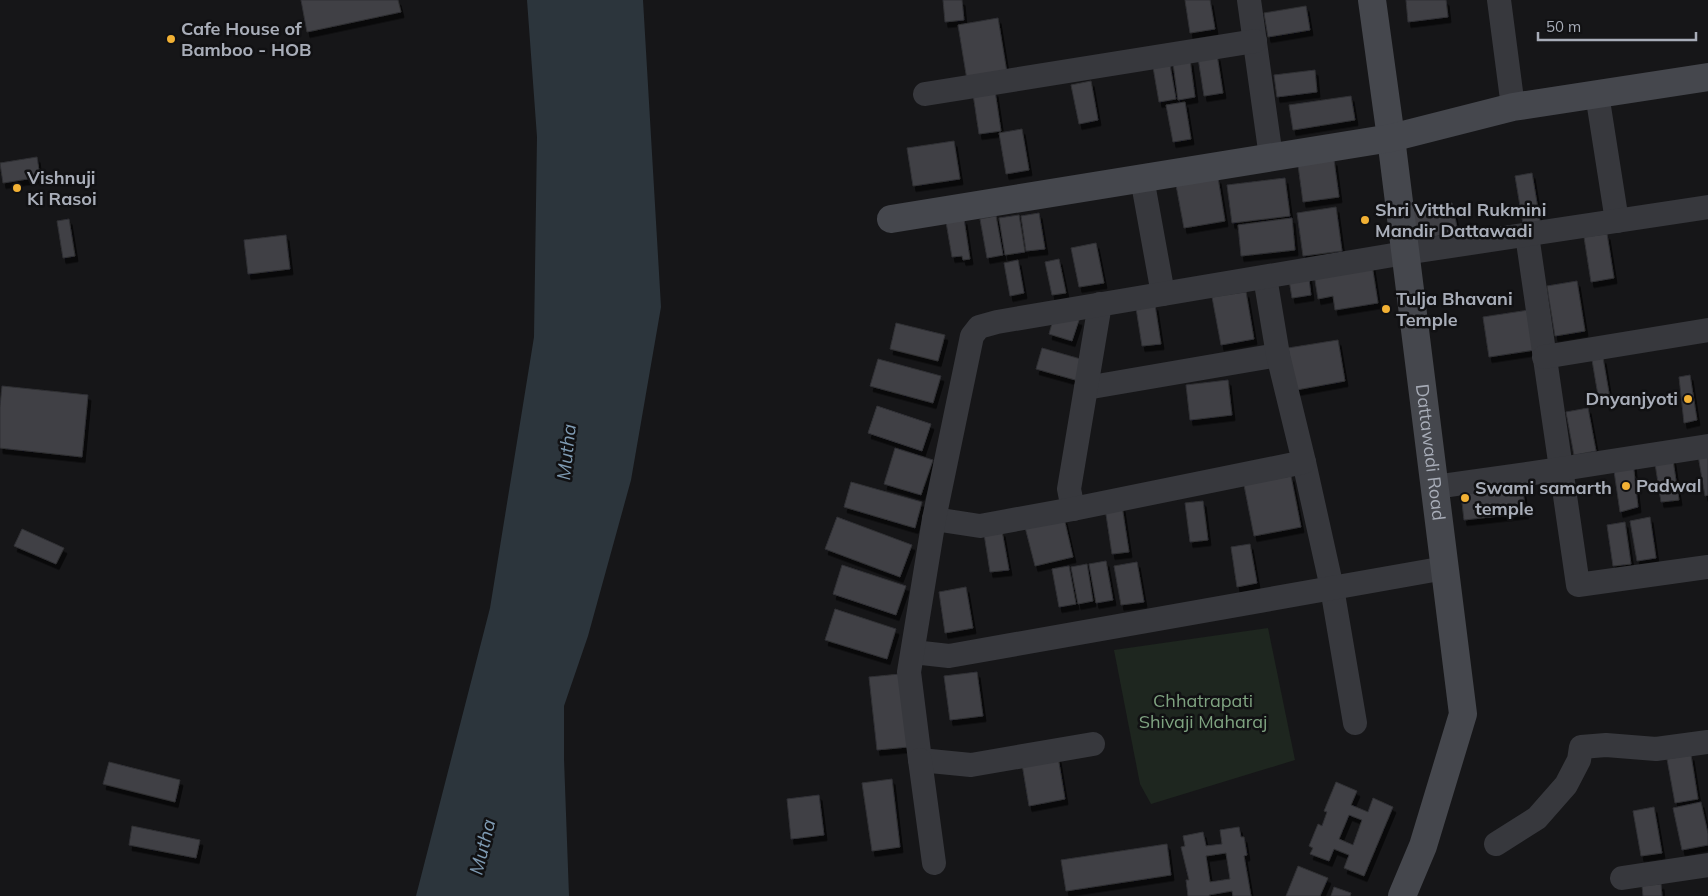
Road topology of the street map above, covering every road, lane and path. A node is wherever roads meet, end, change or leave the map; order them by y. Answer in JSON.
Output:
{"nodes":[{"id":1,"x":1249,"y":0,"type":"edge"},
{"id":2,"x":1372,"y":0,"type":"edge"},
{"id":3,"x":1498,"y":0,"type":"edge"},
{"id":4,"x":1255,"y":41,"type":"junction"},
{"id":5,"x":1708,"y":77,"type":"edge"},
{"id":6,"x":925,"y":94,"type":"dead end"},
{"id":7,"x":1597,"y":94,"type":"junction"},
{"id":8,"x":1513,"y":107,"type":"junction"},
{"id":9,"x":1391,"y":138,"type":"junction"},
{"id":10,"x":1271,"y":157,"type":"junction"},
{"id":11,"x":1142,"y":178,"type":"junction"},
{"id":12,"x":1708,"y":207,"type":"edge"},
{"id":13,"x":891,"y":219,"type":"dead end"},
{"id":14,"x":1617,"y":221,"type":"junction"},
{"id":15,"x":1527,"y":235,"type":"junction"},
{"id":16,"x":1405,"y":253,"type":"junction"},
{"id":17,"x":1265,"y":276,"type":"junction"},
{"id":18,"x":1163,"y":294,"type":"junction"},
{"id":19,"x":1100,"y":304,"type":"junction"},
{"id":20,"x":1708,"y":330,"type":"edge"},
{"id":21,"x":1278,"y":355,"type":"junction"},
{"id":22,"x":1544,"y":357,"type":"junction"},
{"id":23,"x":1086,"y":388,"type":"junction"},
{"id":24,"x":1708,"y":446,"type":"edge"},
{"id":25,"x":1304,"y":462,"type":"junction"},
{"id":26,"x":1561,"y":469,"type":"junction"},
{"id":27,"x":1434,"y":487,"type":"junction"},
{"id":28,"x":1073,"y":509,"type":"junction"},
{"id":29,"x":934,"y":518,"type":"junction"},
{"id":30,"x":1708,"y":567,"type":"edge"},
{"id":31,"x":1445,"y":568,"type":"junction"},
{"id":32,"x":1332,"y":588,"type":"junction"},
{"id":33,"x":912,"y":652,"type":"junction"},
{"id":34,"x":1355,"y":723,"type":"dead end"},
{"id":35,"x":1708,"y":742,"type":"edge"},
{"id":36,"x":1093,"y":744,"type":"dead end"},
{"id":37,"x":920,"y":760,"type":"junction"},
{"id":38,"x":1496,"y":844,"type":"dead end"},
{"id":39,"x":934,"y":863,"type":"dead end"},
{"id":40,"x":1708,"y":865,"type":"edge"},
{"id":41,"x":1622,"y":878,"type":"dead end"},
{"id":42,"x":1402,"y":896,"type":"edge"}],
"edges":[{"from":1,"to":4,"type":"street"},
{"from":2,"to":9,"type":"street","name":"Dattawadi Road"},
{"from":3,"to":8,"type":"street"},
{"from":4,"to":6,"type":"street"},
{"from":4,"to":10,"type":"street"},
{"from":5,"to":7,"type":"street"},
{"from":7,"to":8,"type":"street"},
{"from":7,"to":14,"type":"street"},
{"from":8,"to":9,"type":"street"},
{"from":9,"to":10,"type":"street"},
{"from":9,"to":16,"type":"street","name":"Dattawadi Road"},
{"from":10,"to":11,"type":"street"},
{"from":11,"to":13,"type":"street"},
{"from":11,"to":18,"type":"street"},
{"from":12,"to":14,"type":"street"},
{"from":14,"to":15,"type":"street"},
{"from":15,"to":16,"type":"street"},
{"from":15,"to":22,"type":"street"},
{"from":16,"to":17,"type":"street"},
{"from":16,"to":27,"type":"street","name":"Dattawadi Road"},
{"from":17,"to":18,"type":"street"},
{"from":17,"to":21,"type":"street"},
{"from":18,"to":19,"type":"street"},
{"from":19,"to":23,"type":"street"},
{"from":19,"to":29,"type":"street"},
{"from":20,"to":22,"type":"street"},
{"from":21,"to":23,"type":"street"},
{"from":21,"to":25,"type":"street"},
{"from":22,"to":26,"type":"street"},
{"from":23,"to":28,"type":"street"},
{"from":24,"to":26,"type":"street"},
{"from":25,"to":28,"type":"street"},
{"from":25,"to":32,"type":"street"},
{"from":26,"to":27,"type":"street"},
{"from":26,"to":30,"type":"street"},
{"from":27,"to":31,"type":"street","name":"Dattawadi Road"},
{"from":28,"to":29,"type":"street"},
{"from":29,"to":33,"type":"street"},
{"from":31,"to":32,"type":"street"},
{"from":31,"to":42,"type":"street","name":"Dattawadi Road"},
{"from":32,"to":33,"type":"street"},
{"from":32,"to":34,"type":"street"},
{"from":33,"to":37,"type":"street"},
{"from":35,"to":38,"type":"street"},
{"from":36,"to":37,"type":"street"},
{"from":37,"to":39,"type":"street"},
{"from":40,"to":41,"type":"street"}]}
